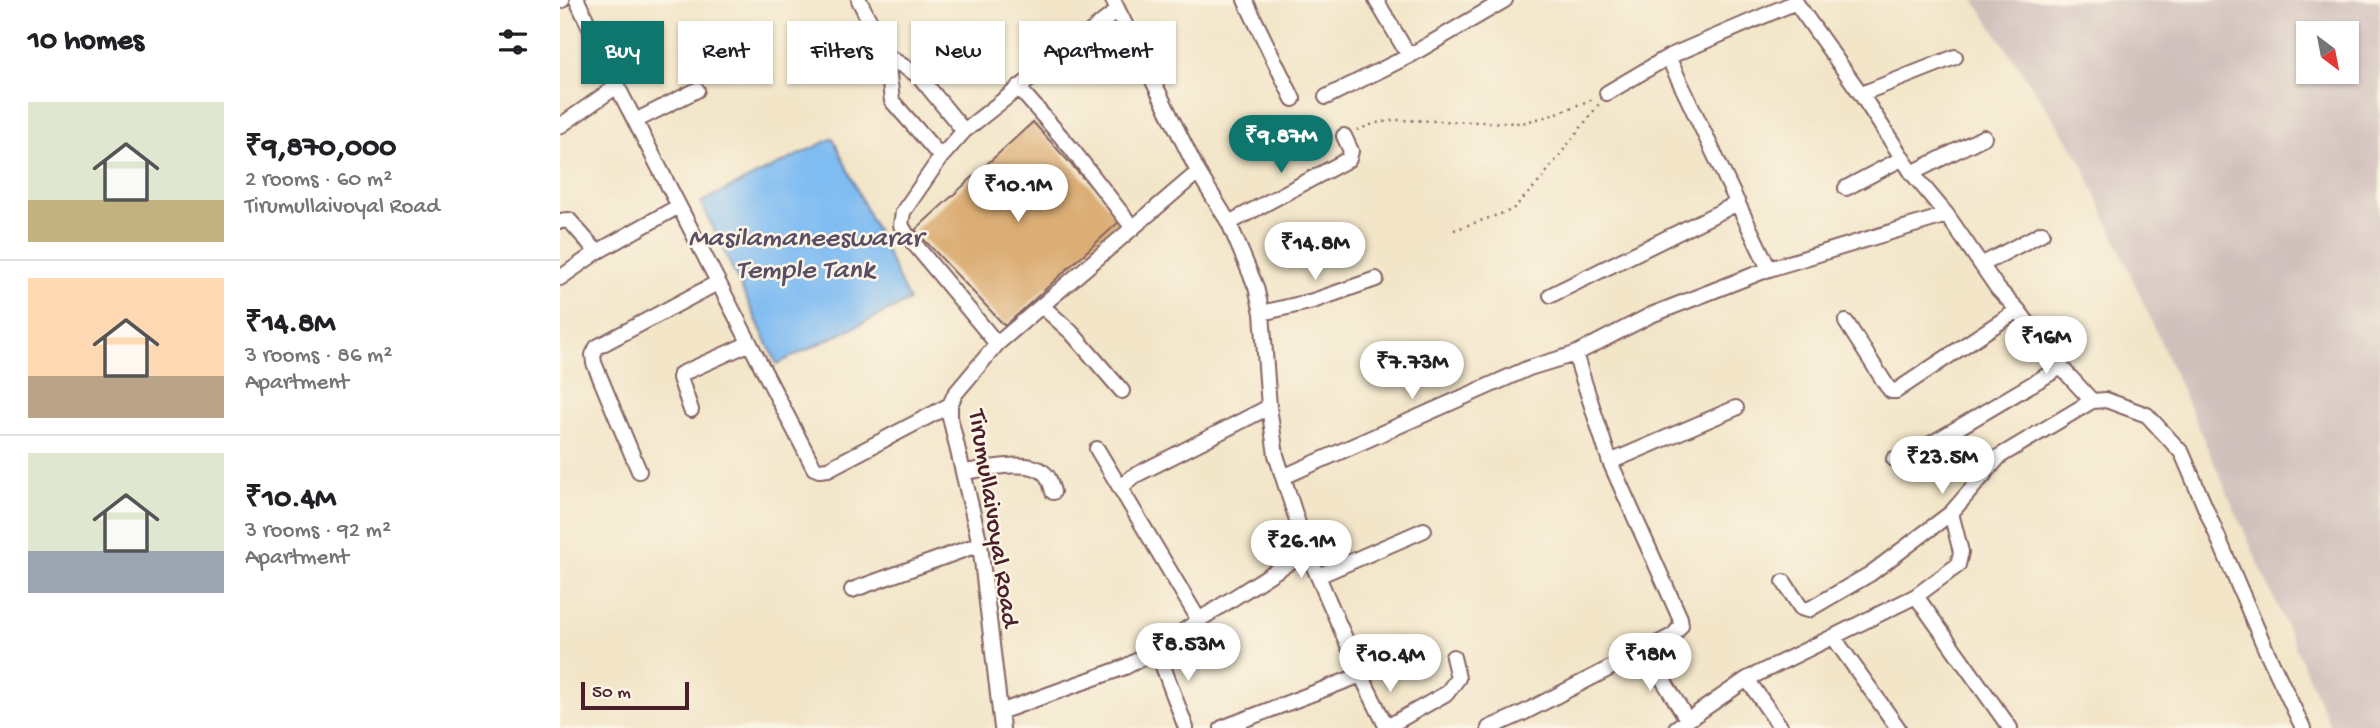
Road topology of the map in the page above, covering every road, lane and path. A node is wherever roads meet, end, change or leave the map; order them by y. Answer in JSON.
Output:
{"nodes":[{"id":1,"x":577,"y":0,"type":"edge"},
{"id":2,"x":859,"y":0,"type":"edge"},
{"id":3,"x":1245,"y":0,"type":"edge"},
{"id":4,"x":1376,"y":0,"type":"edge"},
{"id":5,"x":1505,"y":0,"type":"edge"},
{"id":6,"x":1795,"y":1,"type":"edge"},
{"id":7,"x":1115,"y":5,"type":"edge"},
{"id":8,"x":870,"y":21,"type":"edge"},
{"id":9,"x":1409,"y":56,"type":"junction"},
{"id":10,"x":1668,"y":57,"type":"junction"},
{"id":11,"x":1955,"y":57,"type":"dead end"},
{"id":12,"x":897,"y":62,"type":"edge"},
{"id":13,"x":890,"y":84,"type":"edge"},
{"id":14,"x":617,"y":86,"type":"junction"},
{"id":15,"x":1018,"y":87,"type":"junction"},
{"id":16,"x":697,"y":90,"type":"dead end"},
{"id":17,"x":1607,"y":93,"type":"junction"},
{"id":18,"x":1861,"y":94,"type":"junction"},
{"id":19,"x":1326,"y":97,"type":"dead end"},
{"id":20,"x":1293,"y":99,"type":"dead end"},
{"id":21,"x":635,"y":121,"type":"junction"},
{"id":22,"x":560,"y":126,"type":"edge"},
{"id":23,"x":964,"y":131,"type":"junction"},
{"id":24,"x":1344,"y":136,"type":"joint"},
{"id":25,"x":1984,"y":137,"type":"dead end"},
{"id":26,"x":941,"y":157,"type":"junction"},
{"id":27,"x":1903,"y":158,"type":"junction"},
{"id":28,"x":1198,"y":172,"type":"junction"},
{"id":29,"x":1912,"y":173,"type":"junction"},
{"id":30,"x":1846,"y":188,"type":"dead end"},
{"id":31,"x":1738,"y":203,"type":"junction"},
{"id":32,"x":679,"y":206,"type":"junction"},
{"id":33,"x":1947,"y":215,"type":"junction"},
{"id":34,"x":560,"y":221,"type":"edge"},
{"id":35,"x":1229,"y":223,"type":"junction"},
{"id":36,"x":1133,"y":228,"type":"junction"},
{"id":37,"x":1454,"y":230,"type":"dead end"},
{"id":38,"x":2042,"y":233,"type":"dead end"},
{"id":39,"x":597,"y":252,"type":"junction"},
{"id":40,"x":1983,"y":264,"type":"junction"},
{"id":41,"x":1769,"y":269,"type":"junction"},
{"id":42,"x":560,"y":278,"type":"edge"},
{"id":43,"x":1376,"y":279,"type":"dead end"},
{"id":44,"x":717,"y":283,"type":"junction"},
{"id":45,"x":1551,"y":295,"type":"dead end"},
{"id":46,"x":1042,"y":306,"type":"junction"},
{"id":47,"x":2018,"y":310,"type":"junction"},
{"id":48,"x":1262,"y":313,"type":"junction"},
{"id":49,"x":1846,"y":323,"type":"dead end"},
{"id":50,"x":748,"y":344,"type":"junction"},
{"id":51,"x":997,"y":344,"type":"junction"},
{"id":52,"x":1575,"y":354,"type":"junction"},
{"id":53,"x":2061,"y":367,"type":"junction"},
{"id":54,"x":1122,"y":391,"type":"dead end"},
{"id":55,"x":2092,"y":401,"type":"junction"},
{"id":56,"x":950,"y":405,"type":"junction"},
{"id":57,"x":1269,"y":407,"type":"junction"},
{"id":58,"x":1736,"y":408,"type":"dead end"},
{"id":59,"x":691,"y":410,"type":"dead end"},
{"id":60,"x":1097,"y":449,"type":"dead end"},
{"id":61,"x":1894,"y":459,"type":"dead end"},
{"id":62,"x":1611,"y":462,"type":"junction"},
{"id":63,"x":639,"y":471,"type":"dead end"},
{"id":64,"x":965,"y":472,"type":"junction"},
{"id":65,"x":1283,"y":477,"type":"junction"},
{"id":66,"x":1123,"y":491,"type":"junction"},
{"id":67,"x":1053,"y":492,"type":"dead end"},
{"id":68,"x":1951,"y":513,"type":"junction"},
{"id":69,"x":1424,"y":530,"type":"dead end"},
{"id":70,"x":980,"y":544,"type":"junction"},
{"id":71,"x":1307,"y":551,"type":"junction"},
{"id":72,"x":1318,"y":576,"type":"junction"},
{"id":73,"x":1784,"y":582,"type":"dead end"},
{"id":74,"x":852,"y":590,"type":"dead end"},
{"id":75,"x":1916,"y":596,"type":"junction"},
{"id":76,"x":1199,"y":620,"type":"junction"},
{"id":77,"x":1834,"y":638,"type":"junction"},
{"id":78,"x":1644,"y":649,"type":"junction"},
{"id":79,"x":1157,"y":650,"type":"junction"},
{"id":80,"x":1453,"y":656,"type":"dead end"},
{"id":81,"x":1361,"y":675,"type":"junction"},
{"id":82,"x":1746,"y":679,"type":"junction"},
{"id":83,"x":1000,"y":712,"type":"junction"},
{"id":84,"x":1681,"y":724,"type":"edge"},
{"id":85,"x":1002,"y":728,"type":"edge"},
{"id":86,"x":1186,"y":728,"type":"edge"},
{"id":87,"x":1223,"y":728,"type":"edge"},
{"id":88,"x":1387,"y":728,"type":"edge"},
{"id":89,"x":1489,"y":728,"type":"edge"},
{"id":90,"x":1781,"y":728,"type":"edge"},
{"id":91,"x":1898,"y":728,"type":"edge"},
{"id":92,"x":2010,"y":728,"type":"edge"},
{"id":93,"x":2303,"y":728,"type":"edge"}],
"edges":[{"from":1,"to":14,"type":"street"},
{"from":2,"to":8,"type":"street"},
{"from":3,"to":20,"type":"street"},
{"from":4,"to":9,"type":"street"},
{"from":5,"to":9,"type":"street"},
{"from":6,"to":10,"type":"street"},
{"from":6,"to":18,"type":"street"},
{"from":7,"to":15,"type":"street"},
{"from":7,"to":28,"type":"street"},
{"from":9,"to":19,"type":"street"},
{"from":10,"to":17,"type":"street"},
{"from":10,"to":31,"type":"street"},
{"from":11,"to":18,"type":"street"},
{"from":12,"to":23,"type":"street"},
{"from":13,"to":26,"type":"street"},
{"from":14,"to":21,"type":"street"},
{"from":14,"to":22,"type":"street"},
{"from":15,"to":23,"type":"street"},
{"from":15,"to":36,"type":"street"},
{"from":16,"to":21,"type":"street"},
{"from":17,"to":24,"type":"path"},
{"from":17,"to":37,"type":"path"},
{"from":18,"to":27,"type":"street"},
{"from":21,"to":32,"type":"street"},
{"from":23,"to":26,"type":"street"},
{"from":24,"to":35,"type":"street"},
{"from":25,"to":29,"type":"street"},
{"from":26,"to":51,"type":"street"},
{"from":27,"to":29,"type":"street"},
{"from":27,"to":30,"type":"street"},
{"from":28,"to":35,"type":"street"},
{"from":28,"to":36,"type":"street","name":"Tirumullaivoyal Road"},
{"from":29,"to":33,"type":"street"},
{"from":31,"to":41,"type":"street"},
{"from":31,"to":45,"type":"street"},
{"from":32,"to":39,"type":"street"},
{"from":32,"to":44,"type":"street"},
{"from":33,"to":40,"type":"street"},
{"from":33,"to":41,"type":"street"},
{"from":34,"to":39,"type":"street"},
{"from":35,"to":48,"type":"street"},
{"from":36,"to":46,"type":"street","name":"Tirumullaivoyal Road"},
{"from":38,"to":40,"type":"street"},
{"from":39,"to":42,"type":"street"},
{"from":40,"to":47,"type":"street"},
{"from":41,"to":52,"type":"street"},
{"from":43,"to":48,"type":"street"},
{"from":44,"to":50,"type":"street"},
{"from":44,"to":63,"type":"street"},
{"from":46,"to":51,"type":"street","name":"Tirumullaivoyal Road"},
{"from":46,"to":54,"type":"street"},
{"from":47,"to":49,"type":"street"},
{"from":47,"to":53,"type":"street"},
{"from":48,"to":57,"type":"street"},
{"from":50,"to":56,"type":"street"},
{"from":50,"to":59,"type":"street"},
{"from":51,"to":56,"type":"street","name":"Tirumullaivoyal Road"},
{"from":52,"to":62,"type":"street"},
{"from":52,"to":65,"type":"street"},
{"from":53,"to":55,"type":"street"},
{"from":53,"to":61,"type":"street"},
{"from":55,"to":68,"type":"street"},
{"from":55,"to":93,"type":"street"},
{"from":56,"to":64,"type":"street","name":"Tirumullaivoyal Road"},
{"from":57,"to":65,"type":"street"},
{"from":57,"to":66,"type":"street"},
{"from":58,"to":62,"type":"street"},
{"from":60,"to":66,"type":"street"},
{"from":62,"to":78,"type":"street"},
{"from":64,"to":67,"type":"street"},
{"from":64,"to":70,"type":"street","name":"Tirumullaivoyal Road"},
{"from":65,"to":71,"type":"street"},
{"from":66,"to":76,"type":"street"},
{"from":68,"to":73,"type":"street"},
{"from":68,"to":75,"type":"street"},
{"from":69,"to":72,"type":"street"},
{"from":70,"to":74,"type":"street"},
{"from":70,"to":83,"type":"street","name":"Tirumullaivoyal Road"},
{"from":71,"to":72,"type":"street"},
{"from":71,"to":76,"type":"street"},
{"from":72,"to":81,"type":"street"},
{"from":75,"to":77,"type":"street"},
{"from":75,"to":92,"type":"street"},
{"from":76,"to":79,"type":"street"},
{"from":77,"to":82,"type":"street"},
{"from":77,"to":91,"type":"street"},
{"from":78,"to":84,"type":"street"},
{"from":78,"to":89,"type":"street"},
{"from":79,"to":83,"type":"street"},
{"from":79,"to":86,"type":"street"},
{"from":80,"to":88,"type":"street"},
{"from":81,"to":87,"type":"street"},
{"from":81,"to":88,"type":"street"},
{"from":82,"to":84,"type":"street"},
{"from":82,"to":90,"type":"street"},
{"from":83,"to":85,"type":"street","name":"Tirumullaivoyal Road"}]}
